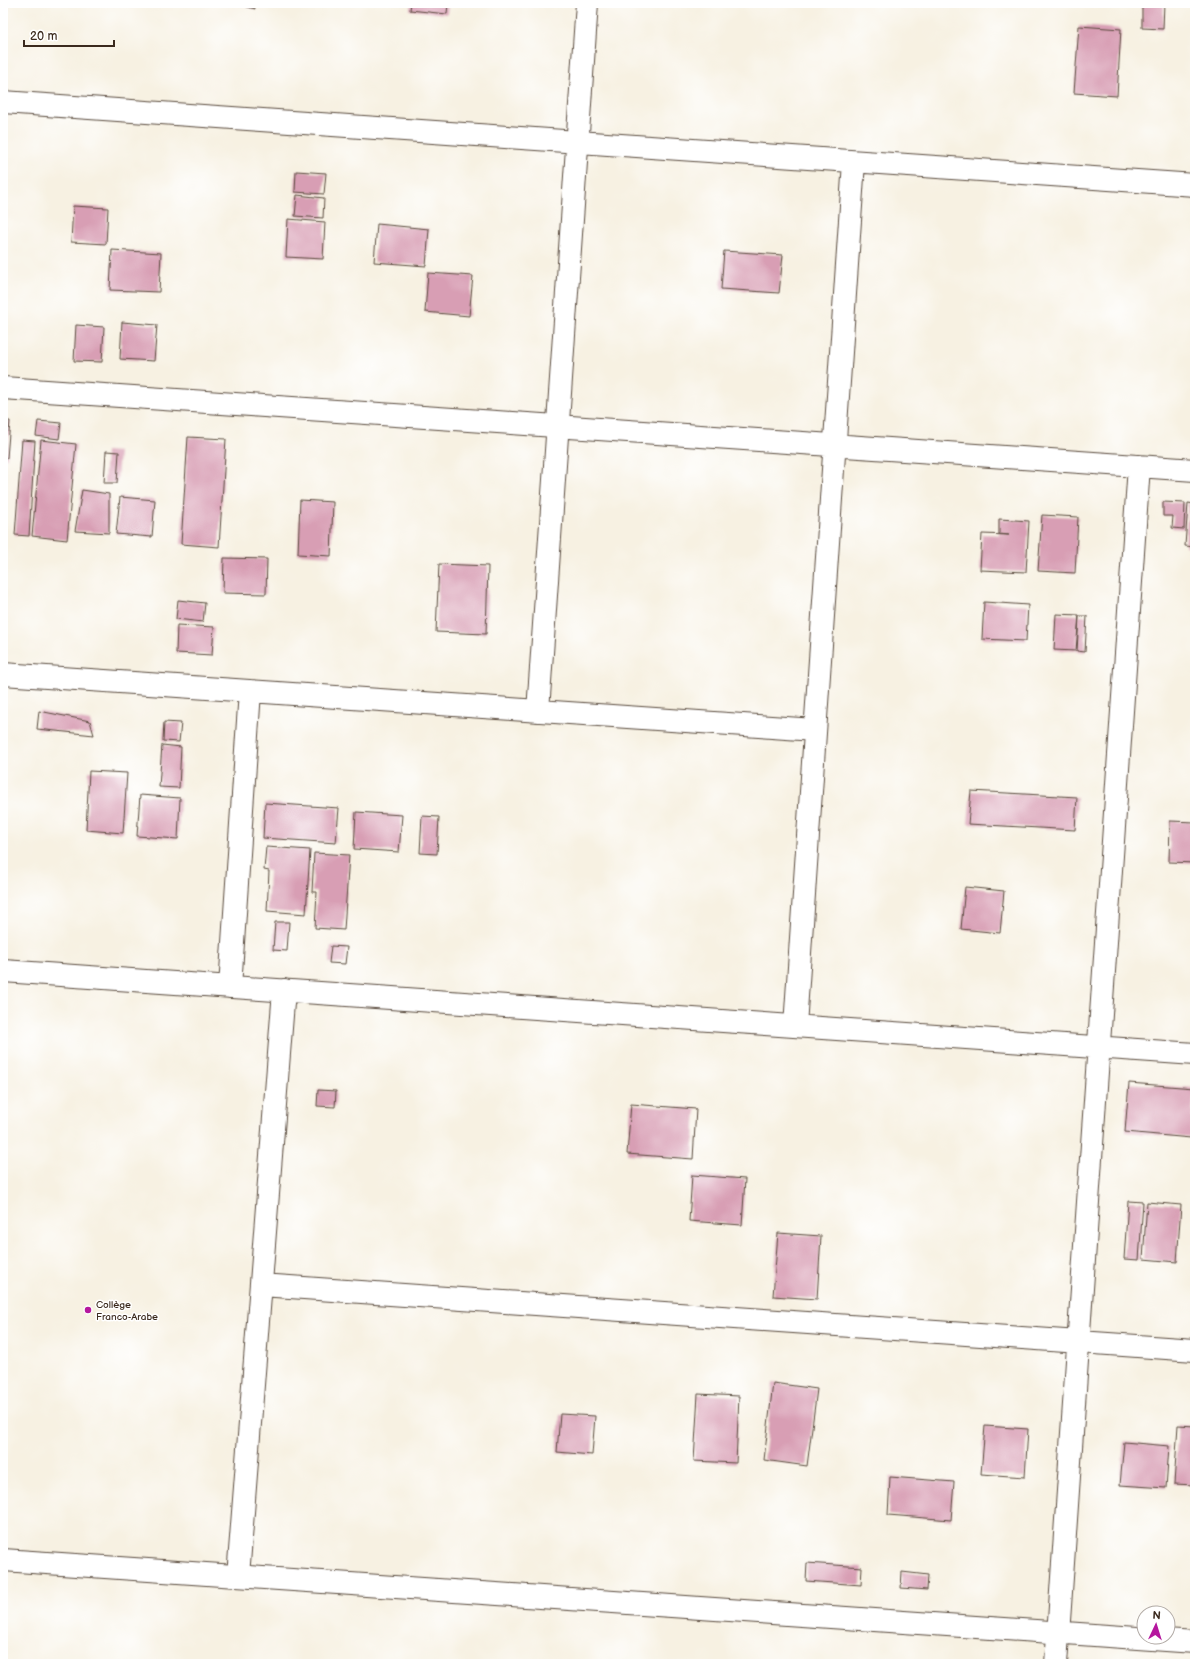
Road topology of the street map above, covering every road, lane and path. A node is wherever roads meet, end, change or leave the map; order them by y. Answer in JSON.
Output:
{"nodes":[{"id":1,"x":587,"y":3,"type":"edge"},
{"id":2,"x":3,"y":102,"type":"edge"},
{"id":3,"x":578,"y":143,"type":"junction"},
{"id":4,"x":854,"y":162,"type":"junction"},
{"id":5,"x":1195,"y":185,"type":"edge"},
{"id":6,"x":3,"y":388,"type":"edge"},
{"id":7,"x":558,"y":426,"type":"junction"},
{"id":8,"x":835,"y":445,"type":"junction"},
{"id":9,"x":1139,"y":466,"type":"junction"},
{"id":10,"x":1195,"y":470,"type":"edge"},
{"id":11,"x":3,"y":674,"type":"edge"},
{"id":12,"x":250,"y":691,"type":"junction"},
{"id":13,"x":538,"y":711,"type":"junction"},
{"id":14,"x":815,"y":730,"type":"junction"},
{"id":15,"x":3,"y":971,"type":"edge"},
{"id":16,"x":230,"y":987,"type":"junction"},
{"id":17,"x":284,"y":990,"type":"junction"},
{"id":18,"x":795,"y":1026,"type":"junction"},
{"id":19,"x":1099,"y":1047,"type":"junction"},
{"id":20,"x":1195,"y":1054,"type":"edge"},
{"id":21,"x":261,"y":1284,"type":"junction"},
{"id":22,"x":1078,"y":1342,"type":"junction"},
{"id":23,"x":1195,"y":1350,"type":"edge"},
{"id":24,"x":3,"y":1560,"type":"edge"},
{"id":25,"x":238,"y":1576,"type":"junction"},
{"id":26,"x":1058,"y":1633,"type":"junction"},
{"id":27,"x":1195,"y":1642,"type":"edge"},
{"id":28,"x":1056,"y":1664,"type":"edge"}],
"edges":[{"from":1,"to":3,"type":"street"},
{"from":2,"to":3,"type":"street"},
{"from":3,"to":4,"type":"street"},
{"from":3,"to":7,"type":"street"},
{"from":4,"to":5,"type":"street"},
{"from":4,"to":8,"type":"street"},
{"from":6,"to":7,"type":"street"},
{"from":7,"to":8,"type":"street"},
{"from":7,"to":13,"type":"street"},
{"from":8,"to":9,"type":"street"},
{"from":8,"to":14,"type":"street"},
{"from":9,"to":10,"type":"street"},
{"from":9,"to":19,"type":"street"},
{"from":11,"to":12,"type":"street"},
{"from":12,"to":13,"type":"street"},
{"from":12,"to":16,"type":"street"},
{"from":13,"to":14,"type":"street"},
{"from":14,"to":18,"type":"street"},
{"from":15,"to":16,"type":"street"},
{"from":16,"to":17,"type":"street"},
{"from":17,"to":18,"type":"street"},
{"from":17,"to":21,"type":"street"},
{"from":18,"to":19,"type":"street"},
{"from":19,"to":20,"type":"street"},
{"from":19,"to":22,"type":"street"},
{"from":21,"to":22,"type":"street"},
{"from":21,"to":25,"type":"street"},
{"from":22,"to":23,"type":"street"},
{"from":22,"to":26,"type":"street"},
{"from":24,"to":25,"type":"street"},
{"from":25,"to":26,"type":"street"},
{"from":26,"to":27,"type":"street"},
{"from":26,"to":28,"type":"street"}]}
